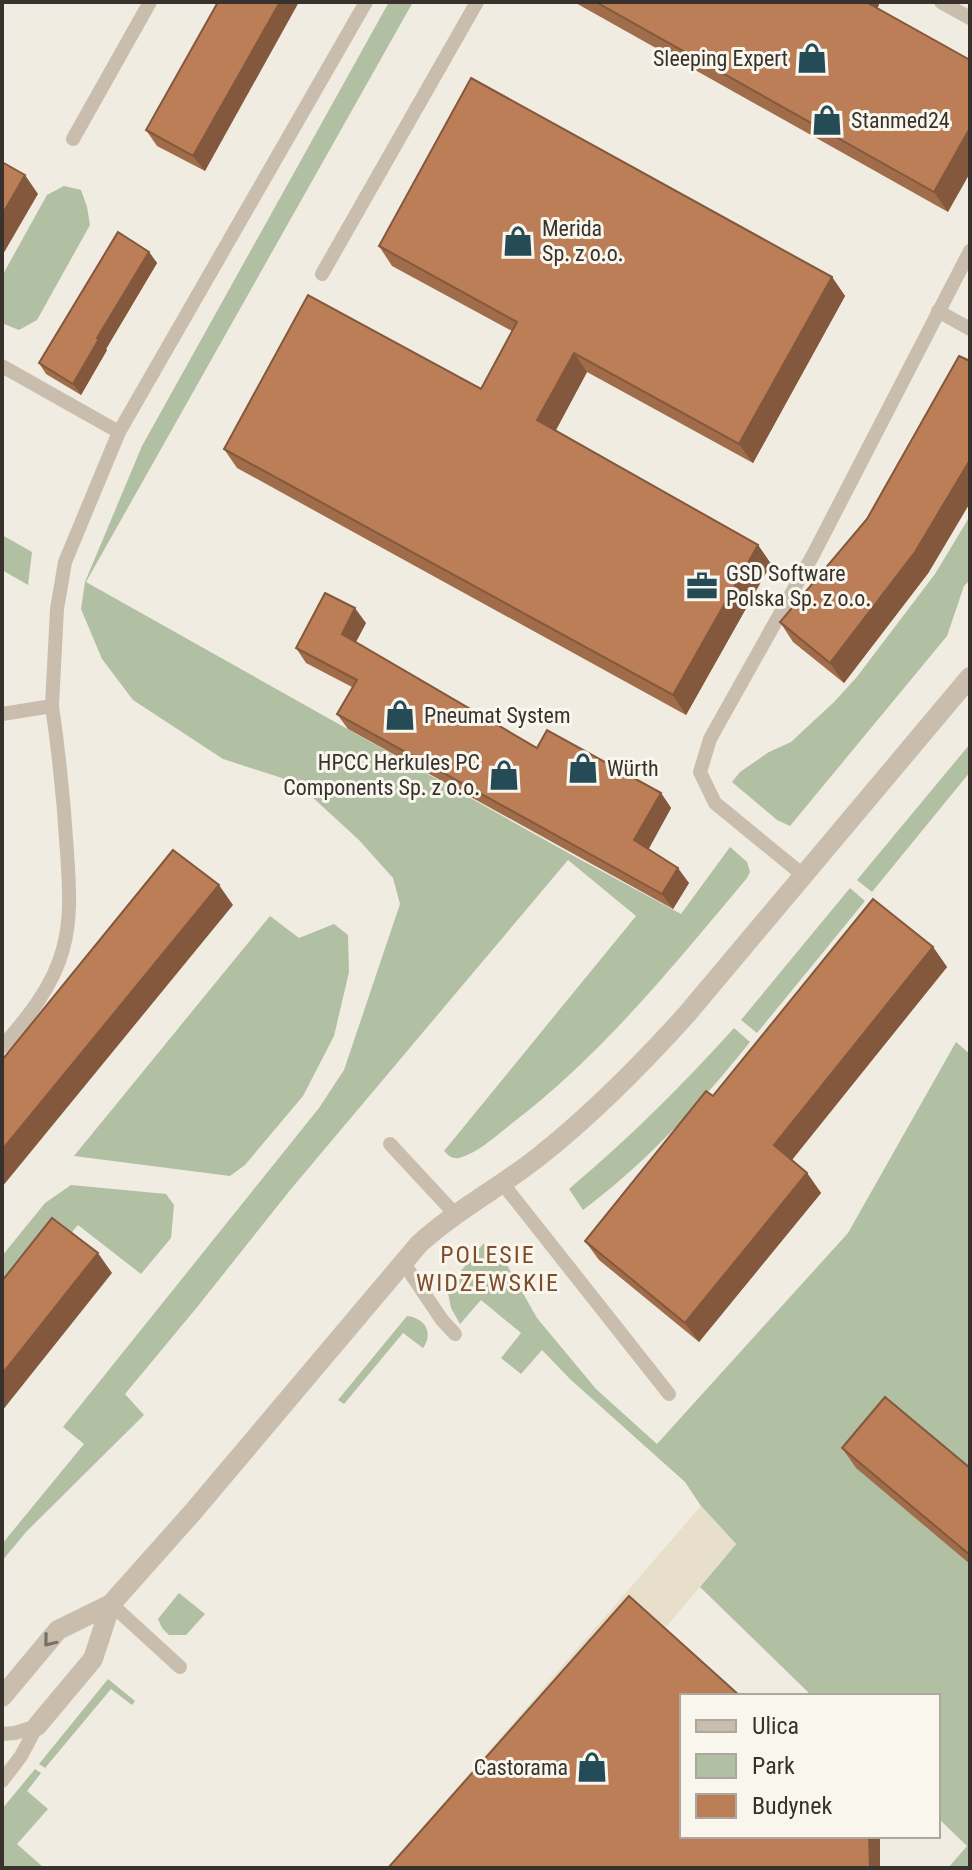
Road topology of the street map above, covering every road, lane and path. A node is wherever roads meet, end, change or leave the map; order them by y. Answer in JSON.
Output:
{"nodes":[{"id":1,"x":150,"y":2,"type":"edge"},
{"id":2,"x":366,"y":2,"type":"edge"},
{"id":3,"x":477,"y":2,"type":"edge"},
{"id":4,"x":941,"y":2,"type":"edge"},
{"id":5,"x":970,"y":18,"type":"edge"},
{"id":6,"x":73,"y":139,"type":"dead end"},
{"id":7,"x":970,"y":251,"type":"edge"},
{"id":8,"x":322,"y":274,"type":"dead end"},
{"id":9,"x":938,"y":311,"type":"junction"},
{"id":10,"x":970,"y":329,"type":"edge"},
{"id":11,"x":2,"y":366,"type":"edge"},
{"id":12,"x":119,"y":432,"type":"junction"},
{"id":13,"x":970,"y":677,"type":"edge"},
{"id":14,"x":52,"y":706,"type":"junction"},
{"id":15,"x":2,"y":714,"type":"edge"},
{"id":16,"x":803,"y":875,"type":"junction"},
{"id":17,"x":2,"y":1047,"type":"edge"},
{"id":18,"x":390,"y":1144,"type":"dead end"},
{"id":19,"x":503,"y":1184,"type":"junction"},
{"id":20,"x":455,"y":1214,"type":"junction"},
{"id":21,"x":403,"y":1262,"type":"junction"},
{"id":22,"x":455,"y":1334,"type":"dead end"},
{"id":23,"x":669,"y":1394,"type":"dead end"},
{"id":24,"x":111,"y":1604,"type":"junction"},
{"id":25,"x":180,"y":1667,"type":"dead end"},
{"id":26,"x":2,"y":1697,"type":"edge"},
{"id":27,"x":37,"y":1726,"type":"junction"},
{"id":28,"x":2,"y":1734,"type":"edge"},
{"id":29,"x":2,"y":1781,"type":"edge"}],
"edges":[{"from":1,"to":6,"type":"lane"},
{"from":2,"to":12,"type":"lane"},
{"from":3,"to":8,"type":"lane"},
{"from":4,"to":5,"type":"lane"},
{"from":7,"to":9,"type":"lane"},
{"from":9,"to":10,"type":"lane"},
{"from":9,"to":16,"type":"lane"},
{"from":11,"to":12,"type":"lane"},
{"from":12,"to":14,"type":"lane"},
{"from":13,"to":16,"type":"street"},
{"from":14,"to":15,"type":"lane"},
{"from":14,"to":17,"type":"lane"},
{"from":16,"to":19,"type":"street"},
{"from":18,"to":20,"type":"lane"},
{"from":19,"to":20,"type":"street"},
{"from":19,"to":23,"type":"lane"},
{"from":20,"to":21,"type":"street"},
{"from":21,"to":22,"type":"lane"},
{"from":21,"to":24,"type":"street"},
{"from":24,"to":25,"type":"lane"},
{"from":24,"to":26,"type":"street","one_way":true},
{"from":24,"to":27,"type":"street"},
{"from":27,"to":28,"type":"lane"},
{"from":27,"to":29,"type":"lane"}]}
